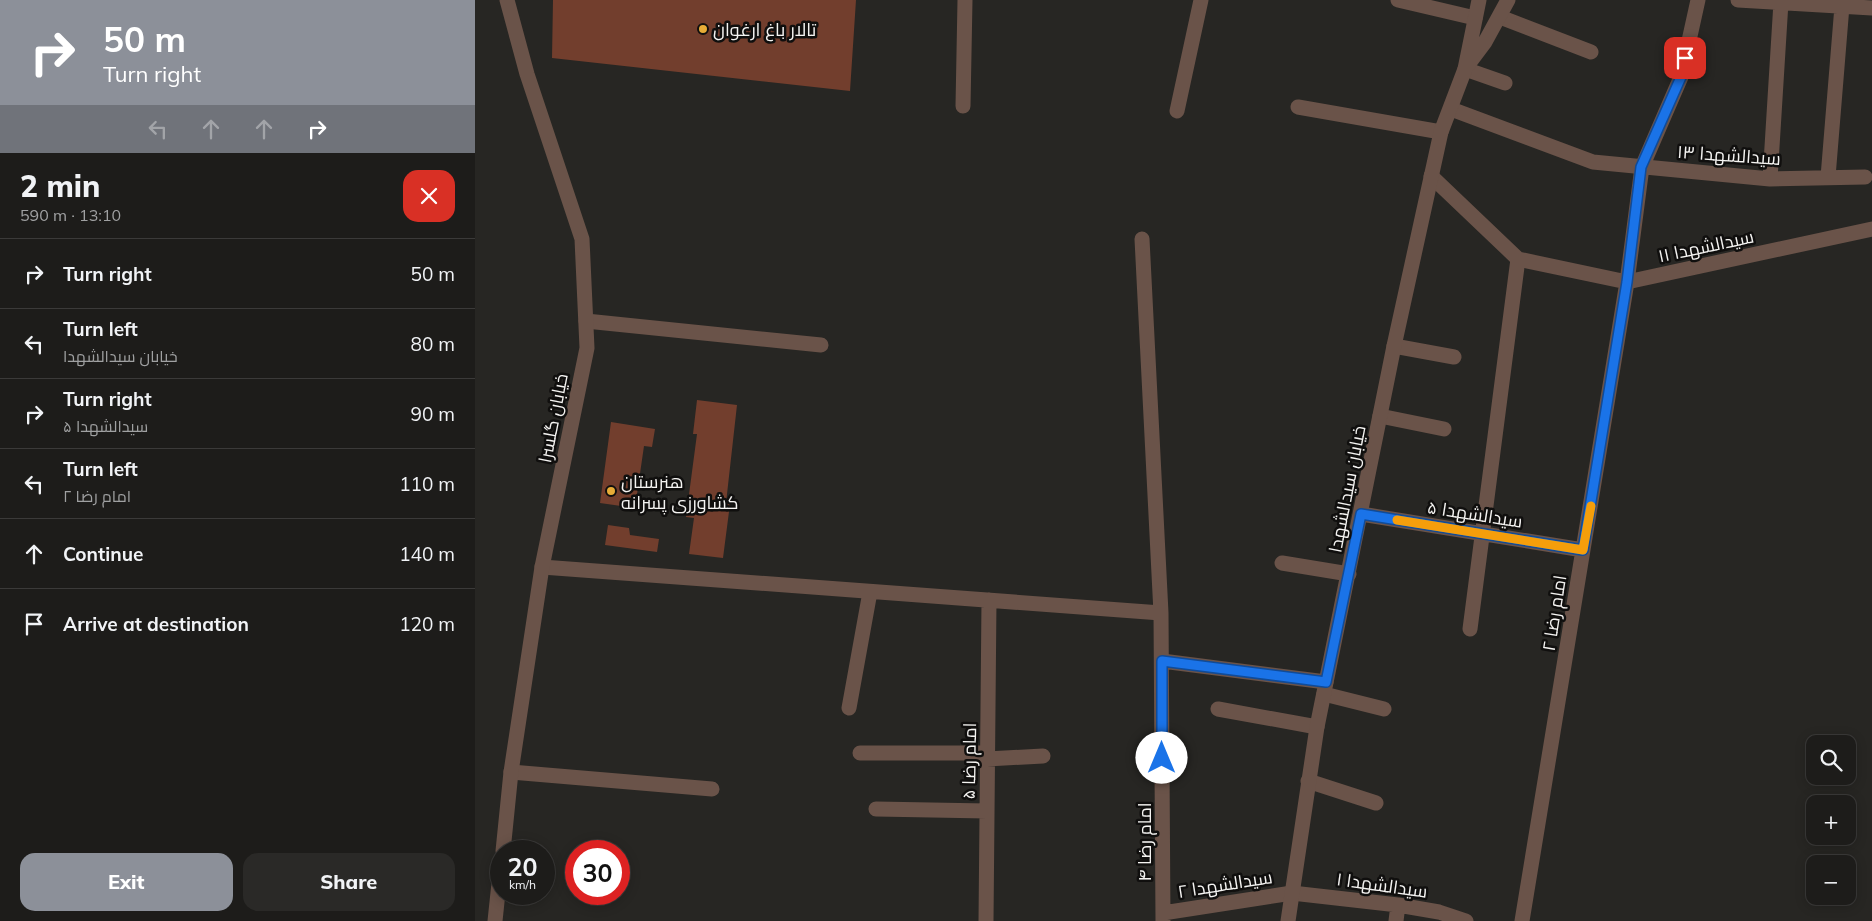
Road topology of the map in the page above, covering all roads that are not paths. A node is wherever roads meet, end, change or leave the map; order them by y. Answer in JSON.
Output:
{"nodes":[{"id":1,"x":507,"y":0,"type":"edge"},
{"id":2,"x":965,"y":0,"type":"edge"},
{"id":3,"x":1201,"y":0,"type":"edge"},
{"id":4,"x":1398,"y":0,"type":"edge"},
{"id":5,"x":1479,"y":0,"type":"edge"},
{"id":6,"x":1508,"y":0,"type":"edge"},
{"id":7,"x":1698,"y":0,"type":"edge"},
{"id":8,"x":1738,"y":0,"type":"edge"},
{"id":9,"x":1781,"y":2,"type":"junction"},
{"id":10,"x":1821,"y":2,"type":"edge"},
{"id":11,"x":1842,"y":6,"type":"junction"},
{"id":12,"x":1872,"y":8,"type":"edge"},
{"id":13,"x":1500,"y":17,"type":"junction"},
{"id":14,"x":1475,"y":18,"type":"junction"},
{"id":15,"x":1591,"y":52,"type":"dead end"},
{"id":16,"x":1465,"y":69,"type":"junction"},
{"id":17,"x":1505,"y":84,"type":"dead end"},
{"id":18,"x":963,"y":106,"type":"dead end"},
{"id":19,"x":1298,"y":107,"type":"dead end"},
{"id":20,"x":1451,"y":108,"type":"junction"},
{"id":21,"x":1177,"y":112,"type":"dead end"},
{"id":22,"x":1441,"y":132,"type":"junction"},
{"id":23,"x":1641,"y":167,"type":"junction"},
{"id":24,"x":1431,"y":176,"type":"junction"},
{"id":25,"x":1865,"y":176,"type":"dead end"},
{"id":26,"x":1828,"y":177,"type":"junction"},
{"id":27,"x":1770,"y":178,"type":"junction"},
{"id":28,"x":1872,"y":229,"type":"edge"},
{"id":29,"x":1142,"y":239,"type":"dead end"},
{"id":30,"x":1518,"y":260,"type":"junction"},
{"id":31,"x":1627,"y":282,"type":"junction"},
{"id":32,"x":586,"y":320,"type":"junction"},
{"id":33,"x":821,"y":345,"type":"dead end"},
{"id":34,"x":1394,"y":346,"type":"junction"},
{"id":35,"x":1453,"y":357,"type":"dead end"},
{"id":36,"x":1380,"y":416,"type":"junction"},
{"id":37,"x":1444,"y":428,"type":"dead end"},
{"id":38,"x":1361,"y":514,"type":"junction"},
{"id":39,"x":1481,"y":534,"type":"junction"},
{"id":40,"x":1583,"y":550,"type":"junction"},
{"id":41,"x":1282,"y":562,"type":"dead end"},
{"id":42,"x":542,"y":568,"type":"junction"},
{"id":43,"x":1349,"y":574,"type":"junction"},
{"id":44,"x":870,"y":592,"type":"junction"},
{"id":45,"x":989,"y":600,"type":"junction"},
{"id":46,"x":1161,"y":613,"type":"junction"},
{"id":47,"x":1470,"y":629,"type":"dead end"},
{"id":48,"x":1162,"y":661,"type":"junction"},
{"id":49,"x":1325,"y":688,"type":"junction"},
{"id":50,"x":849,"y":708,"type":"dead end"},
{"id":51,"x":1218,"y":709,"type":"dead end"},
{"id":52,"x":1384,"y":710,"type":"dead end"},
{"id":53,"x":1317,"y":727,"type":"junction"},
{"id":54,"x":860,"y":753,"type":"dead end"},
{"id":55,"x":987,"y":756,"type":"junction"},
{"id":56,"x":1043,"y":756,"type":"dead end"},
{"id":57,"x":511,"y":772,"type":"junction"},
{"id":58,"x":1308,"y":781,"type":"junction"},
{"id":59,"x":712,"y":789,"type":"dead end"},
{"id":60,"x":1376,"y":803,"type":"dead end"},
{"id":61,"x":876,"y":809,"type":"dead end"},
{"id":62,"x":987,"y":811,"type":"junction"},
{"id":63,"x":504,"y":840,"type":"edge"},
{"id":64,"x":1292,"y":893,"type":"junction"},
{"id":65,"x":497,"y":905,"type":"edge"},
{"id":66,"x":1398,"y":905,"type":"junction"},
{"id":67,"x":1163,"y":917,"type":"edge"},
{"id":68,"x":495,"y":921,"type":"edge"},
{"id":69,"x":986,"y":921,"type":"edge"},
{"id":70,"x":1288,"y":921,"type":"edge"},
{"id":71,"x":1396,"y":921,"type":"edge"},
{"id":72,"x":1466,"y":921,"type":"edge"},
{"id":73,"x":1522,"y":921,"type":"edge"}],
"edges":[{"from":1,"to":32,"type":"street","name":"خیابان گلسرا"},
{"from":2,"to":18,"type":"street"},
{"from":3,"to":21,"type":"street"},
{"from":4,"to":14,"type":"street"},
{"from":5,"to":14,"type":"street"},
{"from":6,"to":13,"type":"street"},
{"from":7,"to":23,"type":"street","name":"امام رضا ۲"},
{"from":8,"to":9,"type":"street"},
{"from":9,"to":10,"type":"street"},
{"from":9,"to":27,"type":"street"},
{"from":10,"to":11,"type":"street"},
{"from":11,"to":12,"type":"street"},
{"from":11,"to":26,"type":"street"},
{"from":13,"to":15,"type":"street"},
{"from":13,"to":16,"type":"street"},
{"from":14,"to":16,"type":"street"},
{"from":16,"to":17,"type":"street"},
{"from":16,"to":20,"type":"street","name":"خیابان سیدالشهدا"},
{"from":19,"to":22,"type":"street"},
{"from":20,"to":22,"type":"street","name":"خیابان سیدالشهدا"},
{"from":20,"to":23,"type":"street","name":"سیدالشهدا ۱۳"},
{"from":22,"to":24,"type":"street","name":"خیابان سیدالشهدا"},
{"from":23,"to":27,"type":"street","name":"سیدالشهدا ۱۳"},
{"from":23,"to":31,"type":"street","name":"امام رضا ۲"},
{"from":24,"to":30,"type":"street"},
{"from":24,"to":34,"type":"street","name":"خیابان سیدالشهدا"},
{"from":25,"to":26,"type":"street","name":"سیدالشهدا ۱۳"},
{"from":26,"to":27,"type":"street","name":"سیدالشهدا ۱۳"},
{"from":28,"to":31,"type":"street","name":"سیدالشهدا ۱۱"},
{"from":29,"to":46,"type":"street","name":"امام رضا ۴"},
{"from":30,"to":31,"type":"street","name":"سیدالشهدا ۱۱"},
{"from":30,"to":39,"type":"street"},
{"from":31,"to":40,"type":"street","name":"امام رضا ۲"},
{"from":32,"to":33,"type":"street"},
{"from":32,"to":42,"type":"street","name":"خیابان گلسرا"},
{"from":34,"to":35,"type":"street"},
{"from":34,"to":36,"type":"street","name":"خیابان سیدالشهدا"},
{"from":36,"to":37,"type":"street"},
{"from":36,"to":38,"type":"street","name":"خیابان سیدالشهدا"},
{"from":38,"to":39,"type":"street","name":"سیدالشهدا ۵"},
{"from":38,"to":43,"type":"street","name":"خیابان سیدالشهدا"},
{"from":39,"to":40,"type":"street","name":"سیدالشهدا ۵"},
{"from":39,"to":47,"type":"street"},
{"from":40,"to":73,"type":"street","name":"امام رضا ۲"},
{"from":41,"to":43,"type":"street"},
{"from":42,"to":44,"type":"street"},
{"from":42,"to":57,"type":"street","name":"خیابان گلسرا"},
{"from":43,"to":49,"type":"street","name":"خیابان سیدالشهدا"},
{"from":44,"to":45,"type":"street"},
{"from":44,"to":50,"type":"street"},
{"from":45,"to":46,"type":"street"},
{"from":45,"to":55,"type":"street","name":"امام رضا ۵"},
{"from":46,"to":48,"type":"street","name":"امام رضا ۴"},
{"from":48,"to":49,"type":"street"},
{"from":48,"to":67,"type":"street","name":"امام رضا ۴"},
{"from":49,"to":52,"type":"street"},
{"from":49,"to":53,"type":"street","name":"خیابان سیدالشهدا"},
{"from":51,"to":53,"type":"street"},
{"from":53,"to":58,"type":"street","name":"خیابان سیدالشهدا"},
{"from":54,"to":55,"type":"street"},
{"from":55,"to":56,"type":"street"},
{"from":55,"to":62,"type":"street","name":"امام رضا ۵"},
{"from":57,"to":59,"type":"street"},
{"from":57,"to":63,"type":"street","name":"خیابان گلسرا"},
{"from":58,"to":60,"type":"street"},
{"from":58,"to":64,"type":"street","name":"خیابان سیدالشهدا"},
{"from":61,"to":62,"type":"street"},
{"from":62,"to":69,"type":"street","name":"امام رضا ۵"},
{"from":64,"to":66,"type":"street","name":"سیدالشهدا ۱"},
{"from":64,"to":67,"type":"street","name":"سیدالشهدا ۲"},
{"from":64,"to":70,"type":"street","name":"خیابان سیدالشهدا"},
{"from":65,"to":68,"type":"street"},
{"from":66,"to":71,"type":"street"},
{"from":66,"to":72,"type":"street","name":"سیدالشهدا ۱"}]}
